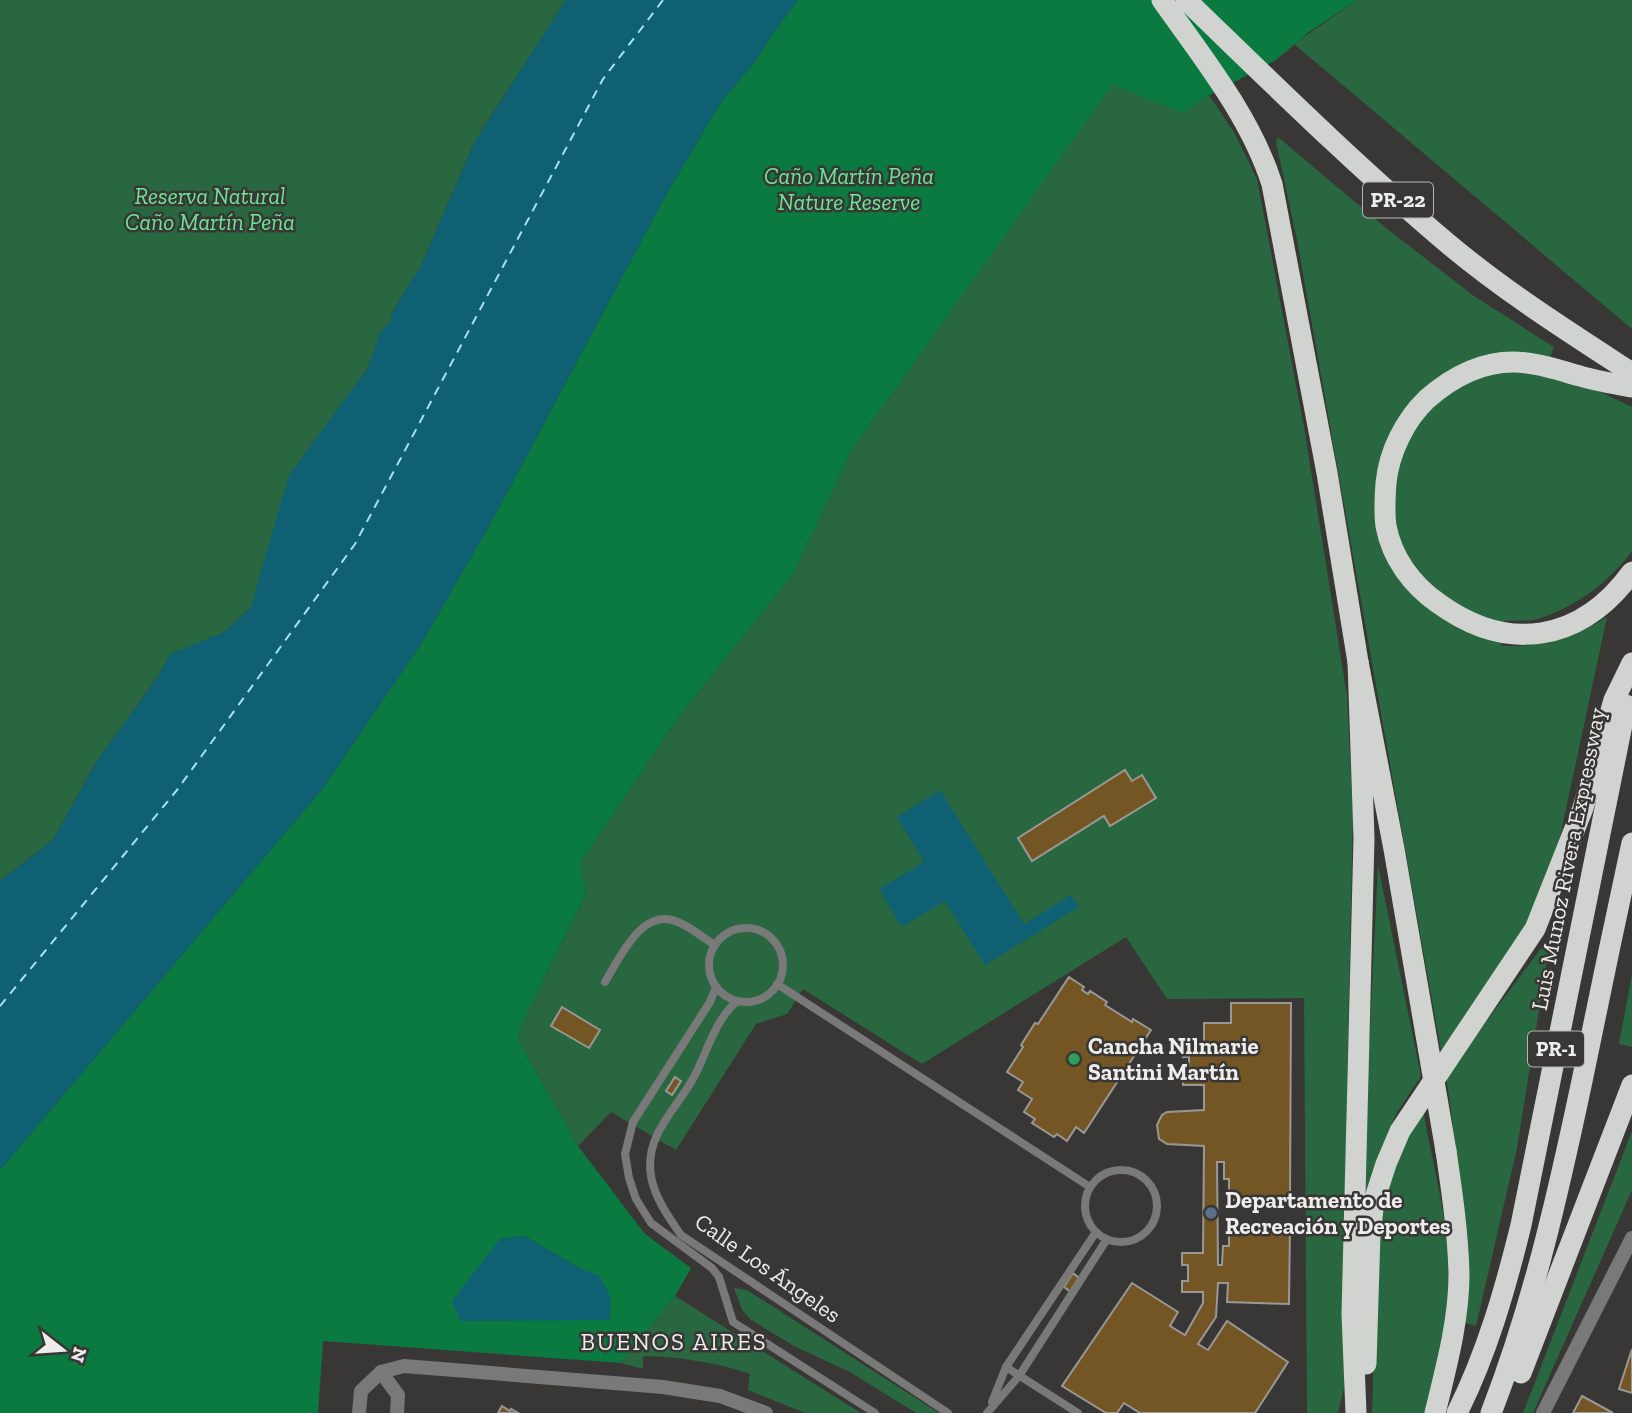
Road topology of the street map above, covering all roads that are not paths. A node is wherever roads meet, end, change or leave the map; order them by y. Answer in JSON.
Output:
{"nodes":[{"id":1,"x":1162,"y":0,"type":"edge"},
{"id":2,"x":1186,"y":0,"type":"edge"},
{"id":3,"x":1632,"y":373,"type":"edge"},
{"id":4,"x":1632,"y":387,"type":"edge"},
{"id":5,"x":1632,"y":572,"type":"edge"},
{"id":6,"x":1359,"y":662,"type":"junction"},
{"id":7,"x":1632,"y":663,"type":"edge"},
{"id":8,"x":1632,"y":679,"type":"edge"},
{"id":9,"x":1632,"y":843,"type":"edge"},
{"id":10,"x":715,"y":945,"type":"junction"},
{"id":11,"x":605,"y":982,"type":"dead end"},
{"id":12,"x":777,"y":984,"type":"junction"},
{"id":13,"x":716,"y":987,"type":"junction"},
{"id":14,"x":738,"y":1001,"type":"junction"},
{"id":15,"x":1632,"y":1085,"type":"edge"},
{"id":16,"x":1090,"y":1187,"type":"junction"},
{"id":17,"x":1096,"y":1232,"type":"junction"},
{"id":18,"x":1632,"y":1238,"type":"edge"},
{"id":19,"x":1107,"y":1239,"type":"junction"},
{"id":20,"x":1043,"y":1309,"type":"junction"},
{"id":21,"x":1057,"y":1318,"type":"junction"},
{"id":22,"x":1006,"y":1367,"type":"junction"},
{"id":23,"x":381,"y":1371,"type":"junction"},
{"id":24,"x":1019,"y":1376,"type":"junction"},
{"id":25,"x":758,"y":1411,"type":"edge"},
{"id":26,"x":988,"y":1411,"type":"edge"},
{"id":27,"x":359,"y":1413,"type":"edge"},
{"id":28,"x":397,"y":1413,"type":"edge"},
{"id":29,"x":875,"y":1413,"type":"edge"},
{"id":30,"x":948,"y":1413,"type":"edge"},
{"id":31,"x":1079,"y":1413,"type":"edge"},
{"id":32,"x":1357,"y":1413,"type":"edge"},
{"id":33,"x":1436,"y":1413,"type":"edge"},
{"id":34,"x":1457,"y":1413,"type":"edge"},
{"id":35,"x":1493,"y":1413,"type":"edge"},
{"id":36,"x":1544,"y":1413,"type":"edge"}],
"edges":[{"from":1,"to":6,"type":"highway"},
{"from":2,"to":3,"type":"highway","number":"PR-22"},
{"from":4,"to":5,"type":"highway"},
{"from":6,"to":32,"type":"highway","bridge":true},
{"from":6,"to":33,"type":"highway","bridge":true},
{"from":7,"to":32,"type":"highway"},
{"from":8,"to":34,"type":"highway","name":"Luis Munoz Rivera Expressway","number":"PR-1"},
{"from":9,"to":35,"type":"highway","number":"PR-1"},
{"from":10,"to":11,"type":"lane"},
{"from":10,"to":12,"type":"lane"},
{"from":10,"to":13,"type":"lane"},
{"from":12,"to":14,"type":"lane"},
{"from":12,"to":16,"type":"lane"},
{"from":13,"to":14,"type":"lane"},
{"from":13,"to":29,"type":"lane","name":"Calle Los Ángeles"},
{"from":14,"to":30,"type":"lane","name":"Calle Los Ángeles"},
{"from":15,"to":35,"type":"highway"},
{"from":16,"to":17,"type":"lane"},
{"from":16,"to":19,"type":"lane"},
{"from":17,"to":19,"type":"lane"},
{"from":17,"to":20,"type":"lane"},
{"from":18,"to":36,"type":"street"},
{"from":19,"to":21,"type":"lane"},
{"from":20,"to":21,"type":"lane"},
{"from":20,"to":22,"type":"lane"},
{"from":21,"to":24,"type":"lane"},
{"from":22,"to":24,"type":"lane"},
{"from":22,"to":26,"type":"lane"},
{"from":23,"to":25,"type":"street"},
{"from":23,"to":27,"type":"street"},
{"from":23,"to":28,"type":"street"},
{"from":24,"to":26,"type":"lane"},
{"from":24,"to":31,"type":"lane"}]}
